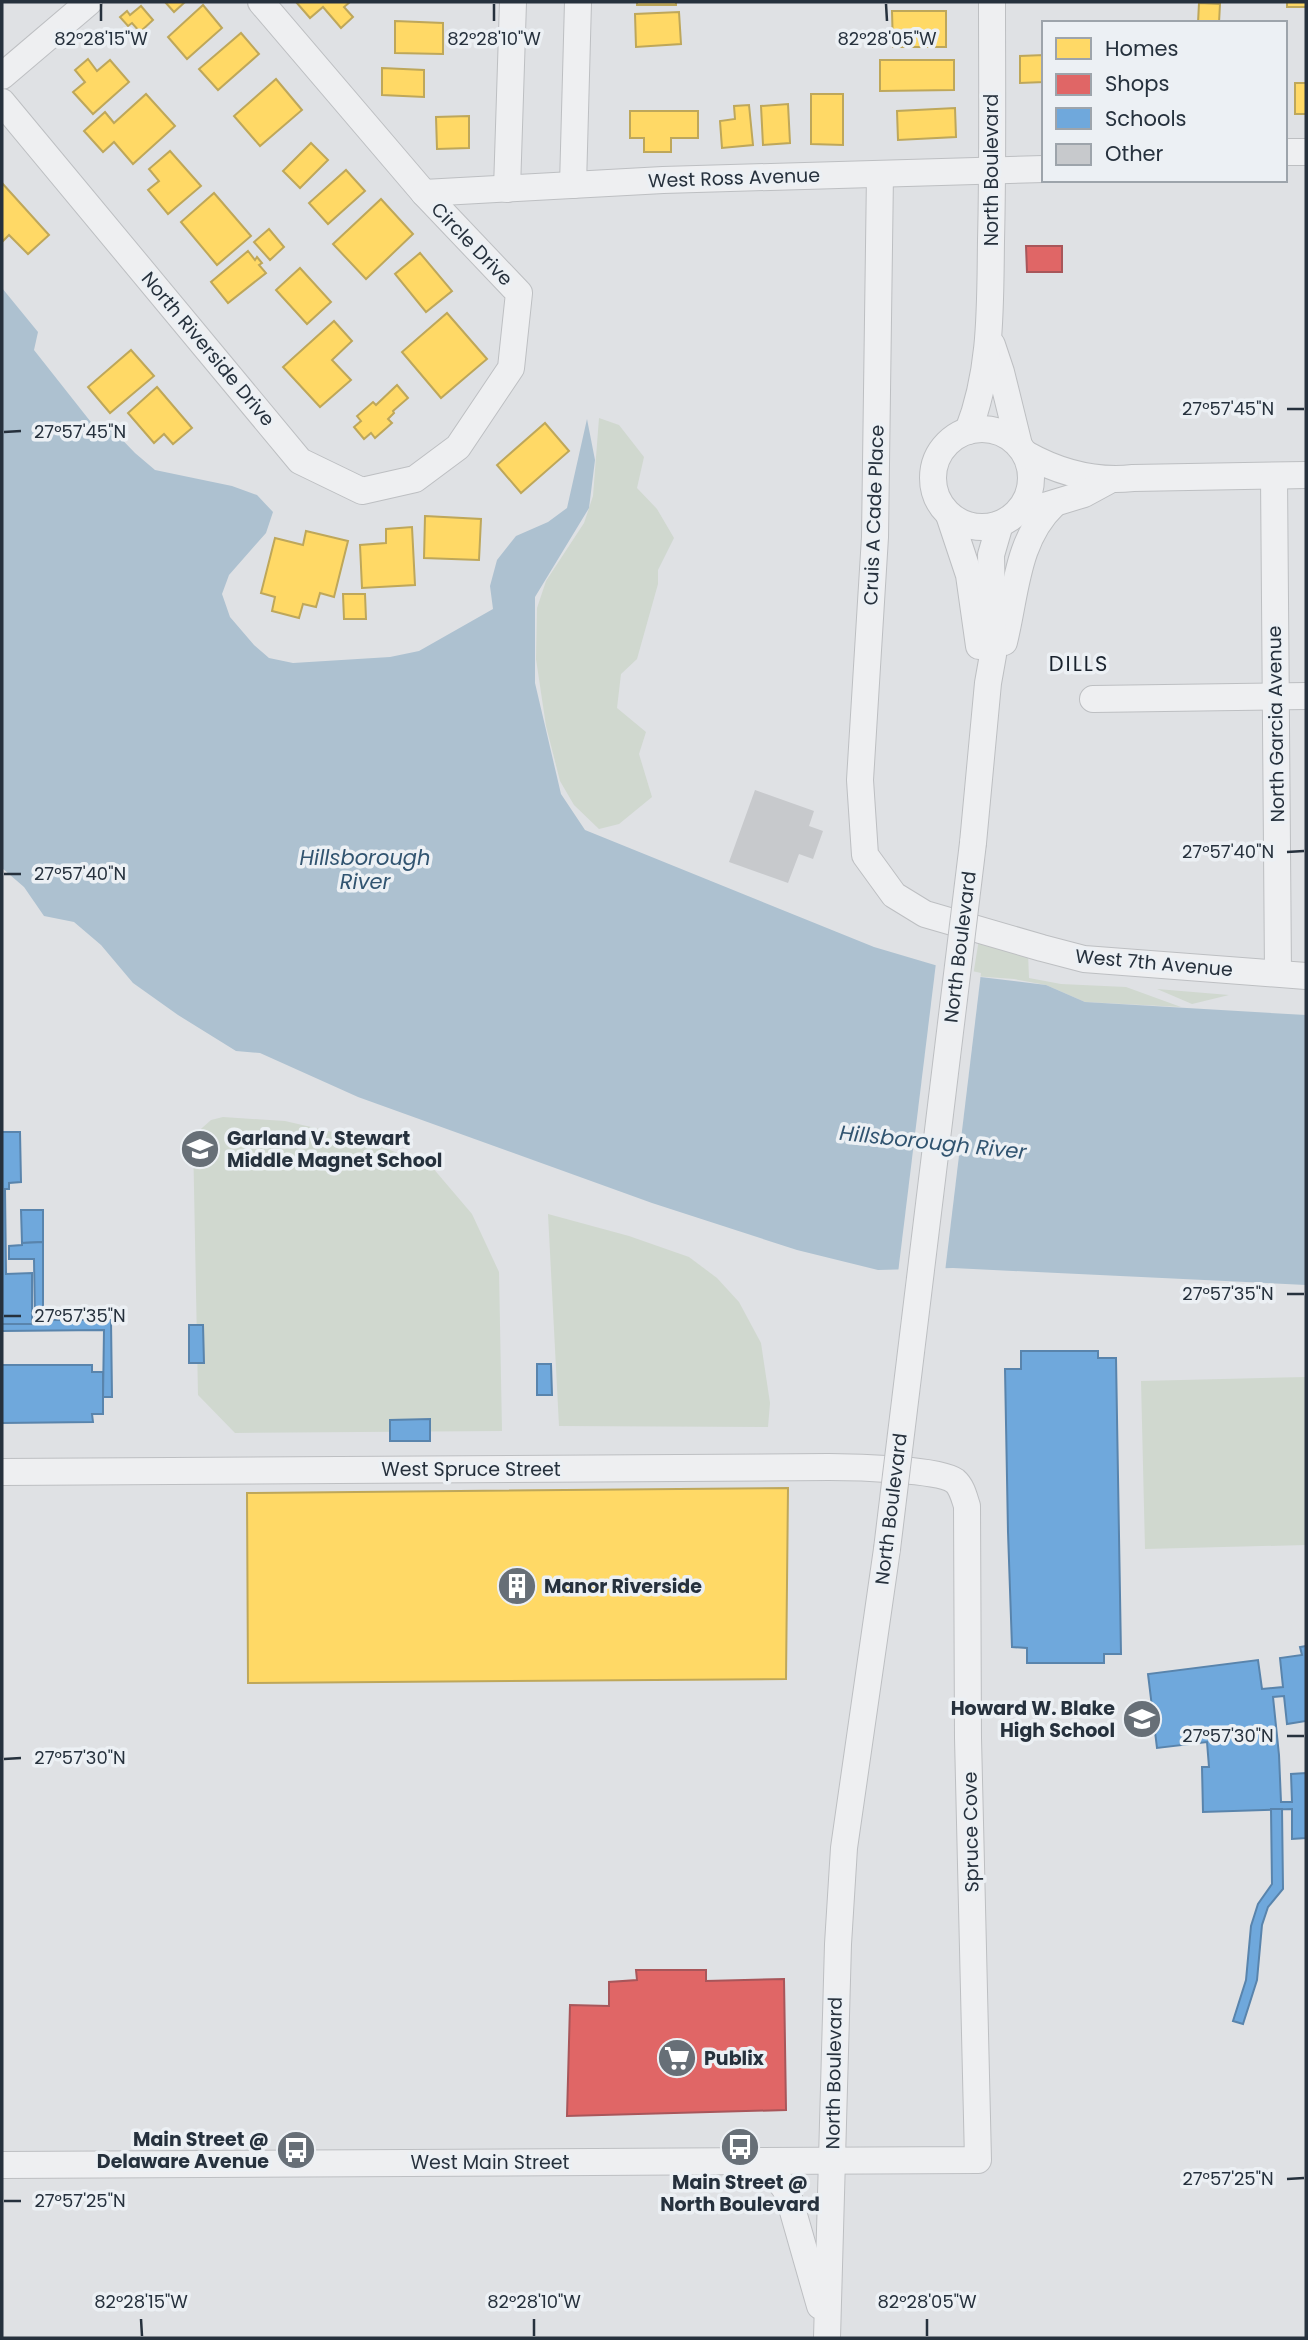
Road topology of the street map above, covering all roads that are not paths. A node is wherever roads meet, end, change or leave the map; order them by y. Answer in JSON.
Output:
{"nodes":[{"id":1,"x":89,"y":2,"type":"edge"},
{"id":2,"x":261,"y":2,"type":"edge"},
{"id":3,"x":513,"y":2,"type":"edge"},
{"id":4,"x":578,"y":2,"type":"edge"},
{"id":5,"x":992,"y":2,"type":"edge"},
{"id":6,"x":2,"y":76,"type":"edge"},
{"id":7,"x":2,"y":102,"type":"edge"},
{"id":8,"x":1287,"y":152,"type":"edge"},
{"id":9,"x":1306,"y":152,"type":"edge"},
{"id":10,"x":1042,"y":169,"type":"edge"},
{"id":11,"x":992,"y":171,"type":"junction"},
{"id":12,"x":880,"y":174,"type":"junction"},
{"id":13,"x":573,"y":185,"type":"junction"},
{"id":14,"x":507,"y":189,"type":"junction"},
{"id":15,"x":424,"y":193,"type":"junction"},
{"id":16,"x":989,"y":338,"type":"junction"},
{"id":17,"x":968,"y":430,"type":"junction"},
{"id":18,"x":458,"y":447,"type":"joint"},
{"id":19,"x":1022,"y":449,"type":"junction"},
{"id":20,"x":1274,"y":475,"type":"junction"},
{"id":21,"x":1306,"y":475,"type":"edge"},
{"id":22,"x":1108,"y":481,"type":"junction"},
{"id":23,"x":1054,"y":504,"type":"junction"},
{"id":24,"x":949,"y":515,"type":"junction"},
{"id":25,"x":1006,"y":521,"type":"junction"},
{"id":26,"x":988,"y":683,"type":"junction"},
{"id":27,"x":1275,"y":696,"type":"junction"},
{"id":28,"x":1306,"y":696,"type":"edge"},
{"id":29,"x":1093,"y":699,"type":"dead end"},
{"id":30,"x":865,"y":855,"type":"joint"},
{"id":31,"x":1278,"y":974,"type":"junction"},
{"id":32,"x":1306,"y":976,"type":"edge"},
{"id":33,"x":2,"y":1472,"type":"edge"},
{"id":34,"x":940,"y":1476,"type":"joint"},
{"id":35,"x":745,"y":2161,"type":"junction"},
{"id":36,"x":978,"y":2161,"type":"joint"},
{"id":37,"x":832,"y":2162,"type":"junction"},
{"id":38,"x":2,"y":2165,"type":"edge"},
{"id":39,"x":827,"y":2334,"type":"edge"}],
"edges":[{"from":1,"to":6,"type":"street"},
{"from":2,"to":15,"type":"street","name":"Circle Drive"},
{"from":3,"to":14,"type":"street"},
{"from":4,"to":13,"type":"street"},
{"from":5,"to":11,"type":"street","name":"North Boulevard"},
{"from":7,"to":18,"type":"street","name":"North Riverside Drive"},
{"from":8,"to":9,"type":"street"},
{"from":10,"to":11,"type":"street","name":"West Ross Avenue"},
{"from":11,"to":12,"type":"street","name":"West Ross Avenue"},
{"from":11,"to":16,"type":"street","name":"North Boulevard"},
{"from":12,"to":13,"type":"street","name":"West Ross Avenue"},
{"from":12,"to":30,"type":"street","name":"Cruis A Cade Place"},
{"from":13,"to":14,"type":"street","name":"West Ross Avenue"},
{"from":14,"to":15,"type":"street","name":"West Ross Avenue"},
{"from":15,"to":18,"type":"street","name":"Circle Drive"},
{"from":16,"to":17,"type":"street","name":"North Boulevard"},
{"from":16,"to":19,"type":"street","name":"North Boulevard"},
{"from":17,"to":19,"type":"street"},
{"from":17,"to":24,"type":"street"},
{"from":19,"to":22,"type":"street"},
{"from":19,"to":25,"type":"street"},
{"from":20,"to":21,"type":"street"},
{"from":20,"to":22,"type":"street"},
{"from":20,"to":27,"type":"street","name":"North Garcia Avenue"},
{"from":22,"to":23,"type":"street"},
{"from":23,"to":25,"type":"street"},
{"from":23,"to":26,"type":"street"},
{"from":24,"to":25,"type":"street"},
{"from":24,"to":26,"type":"street","name":"North Boulevard"},
{"from":25,"to":26,"type":"street","name":"North Boulevard"},
{"from":26,"to":37,"type":"street","name":"North Boulevard","bridge":true},
{"from":27,"to":28,"type":"street"},
{"from":27,"to":29,"type":"street"},
{"from":27,"to":31,"type":"street","name":"North Garcia Avenue"},
{"from":30,"to":31,"type":"street","name":"West 7th Avenue"},
{"from":31,"to":32,"type":"street","name":"West 7th Avenue"},
{"from":33,"to":34,"type":"street","name":"West Spruce Street"},
{"from":34,"to":36,"type":"street","name":"Spruce Cove"},
{"from":35,"to":37,"type":"street","name":"West Main Street"},
{"from":35,"to":38,"type":"street","name":"West Main Street"},
{"from":35,"to":39,"type":"street"},
{"from":36,"to":37,"type":"street","name":"West Main Street"},
{"from":37,"to":39,"type":"street","name":"North Boulevard"}]}
